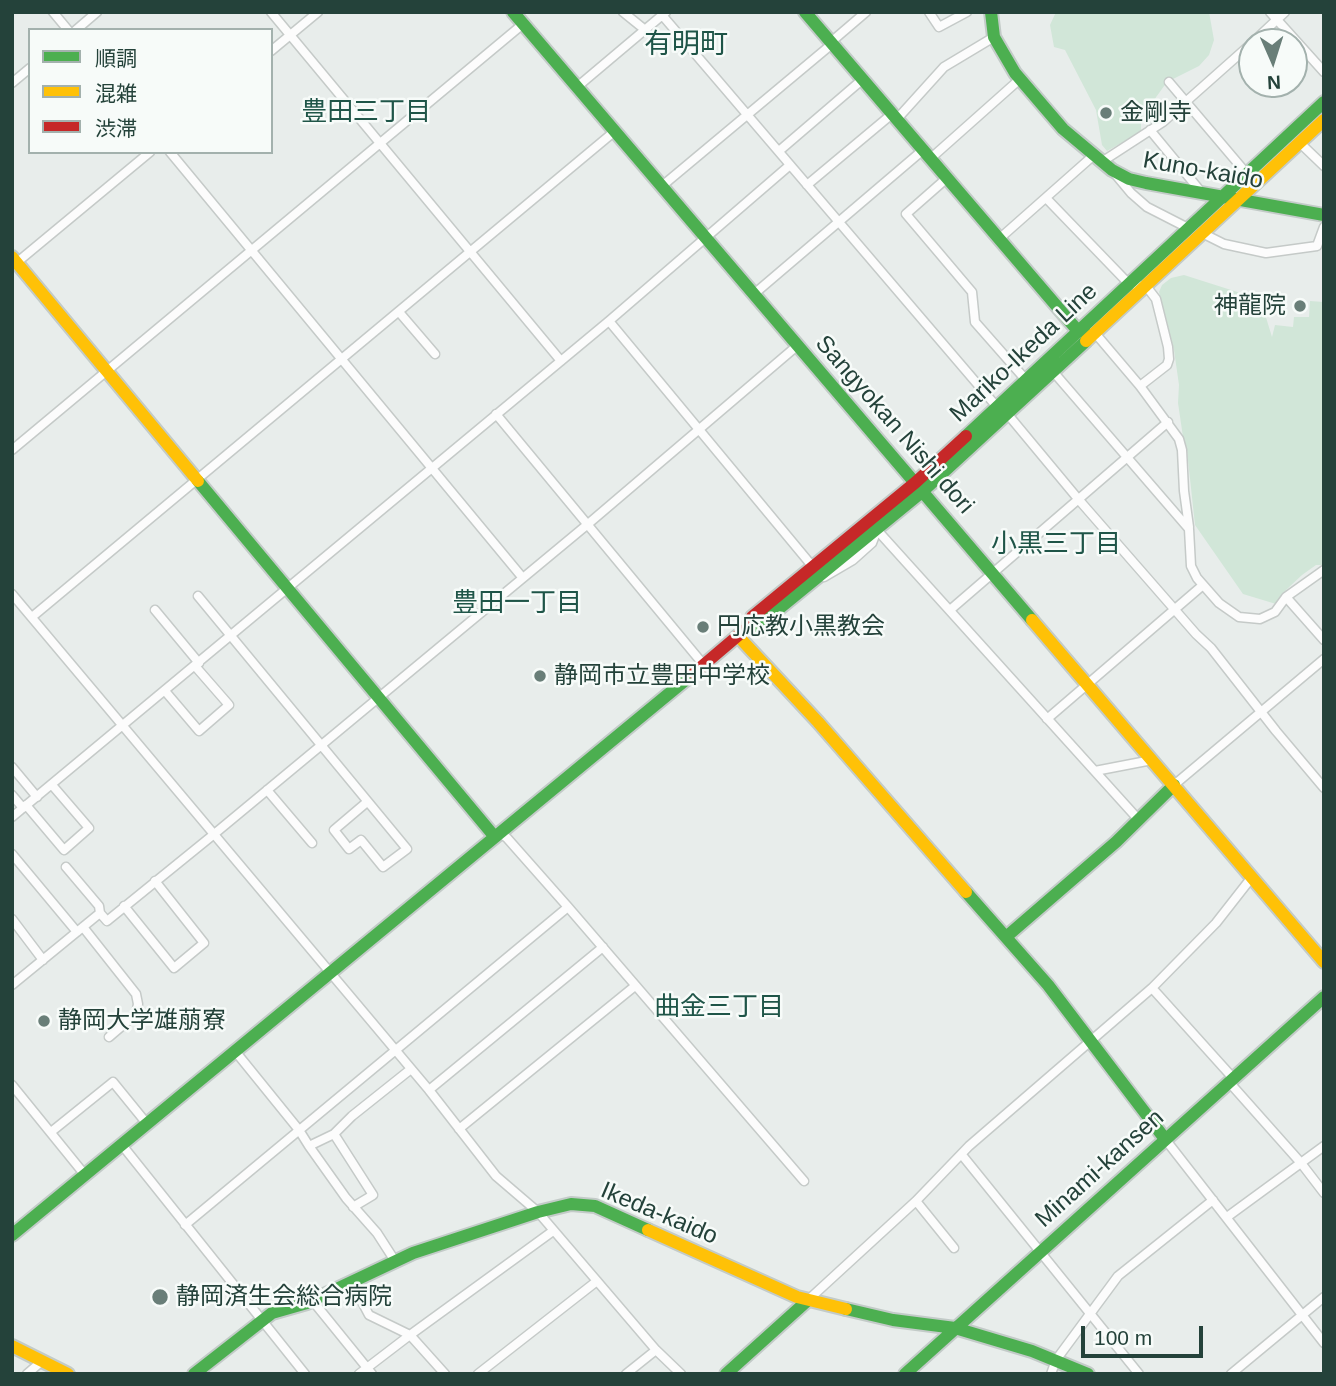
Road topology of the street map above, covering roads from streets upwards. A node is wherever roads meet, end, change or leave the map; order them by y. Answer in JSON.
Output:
{"nodes":[{"id":1,"x":53,"y":12,"type":"edge"},
{"id":2,"x":97,"y":12,"type":"edge"},
{"id":3,"x":271,"y":12,"type":"edge"},
{"id":4,"x":318,"y":12,"type":"edge"},
{"id":5,"x":513,"y":12,"type":"edge"},
{"id":6,"x":623,"y":12,"type":"edge"},
{"id":7,"x":805,"y":12,"type":"edge"},
{"id":8,"x":866,"y":12,"type":"edge"},
{"id":9,"x":929,"y":12,"type":"edge"},
{"id":10,"x":967,"y":12,"type":"edge"},
{"id":11,"x":991,"y":12,"type":"edge"},
{"id":12,"x":1270,"y":12,"type":"edge"},
{"id":13,"x":1285,"y":12,"type":"edge"},
{"id":14,"x":664,"y":14,"type":"edge"},
{"id":15,"x":1277,"y":20,"type":"junction"},
{"id":16,"x":523,"y":24,"type":"junction"},
{"id":17,"x":66,"y":28,"type":"edge"},
{"id":18,"x":78,"y":28,"type":"edge"},
{"id":19,"x":1268,"y":28,"type":"edge"},
{"id":20,"x":645,"y":29,"type":"junction"},
{"id":21,"x":290,"y":35,"type":"junction"},
{"id":22,"x":994,"y":37,"type":"junction"},
{"id":23,"x":831,"y":43,"type":"junction"},
{"id":24,"x":273,"y":49,"type":"edge"},
{"id":25,"x":1238,"y":55,"type":"edge"},
{"id":26,"x":28,"y":70,"type":"edge"},
{"id":27,"x":1324,"y":72,"type":"edge"},
{"id":28,"x":863,"y":79,"type":"junction"},
{"id":29,"x":1020,"y":79,"type":"junction"},
{"id":30,"x":1169,"y":82,"type":"dead end"},
{"id":31,"x":12,"y":83,"type":"edge"},
{"id":32,"x":577,"y":87,"type":"junction"},
{"id":33,"x":1324,"y":102,"type":"edge"},
{"id":34,"x":1185,"y":103,"type":"junction"},
{"id":35,"x":747,"y":114,"type":"junction"},
{"id":36,"x":895,"y":116,"type":"junction"},
{"id":37,"x":1324,"y":120,"type":"edge"},
{"id":38,"x":1150,"y":130,"type":"junction"},
{"id":39,"x":615,"y":131,"type":"junction"},
{"id":40,"x":1300,"y":143,"type":"junction"},
{"id":41,"x":380,"y":145,"type":"junction"},
{"id":42,"x":779,"y":151,"type":"junction"},
{"id":43,"x":148,"y":154,"type":"edge"},
{"id":44,"x":172,"y":154,"type":"edge"},
{"id":45,"x":927,"y":154,"type":"junction"},
{"id":46,"x":1103,"y":162,"type":"junction"},
{"id":47,"x":790,"y":165,"type":"junction"},
{"id":48,"x":1324,"y":166,"type":"edge"},
{"id":49,"x":1247,"y":174,"type":"junction"},
{"id":50,"x":947,"y":178,"type":"junction"},
{"id":51,"x":807,"y":185,"type":"junction"},
{"id":52,"x":662,"y":186,"type":"junction"},
{"id":53,"x":1202,"y":192,"type":"junction"},
{"id":54,"x":1224,"y":196,"type":"junction"},
{"id":55,"x":1046,"y":198,"type":"junction"},
{"id":56,"x":1240,"y":199,"type":"junction"},
{"id":57,"x":1324,"y":215,"type":"edge"},
{"id":58,"x":839,"y":223,"type":"junction"},
{"id":59,"x":1324,"y":227,"type":"edge"},
{"id":60,"x":1196,"y":231,"type":"junction"},
{"id":61,"x":706,"y":238,"type":"junction"},
{"id":62,"x":999,"y":239,"type":"junction"},
{"id":63,"x":253,"y":251,"type":"junction"},
{"id":64,"x":471,"y":253,"type":"junction"},
{"id":65,"x":14,"y":262,"type":"edge"},
{"id":66,"x":1129,"y":284,"type":"junction"},
{"id":67,"x":1146,"y":286,"type":"junction"},
{"id":68,"x":754,"y":294,"type":"junction"},
{"id":69,"x":398,"y":312,"type":"junction"},
{"id":70,"x":609,"y":321,"type":"junction"},
{"id":71,"x":1078,"y":331,"type":"junction"},
{"id":72,"x":1095,"y":333,"type":"junction"},
{"id":73,"x":798,"y":345,"type":"junction"},
{"id":74,"x":435,"y":354,"type":"dead end"},
{"id":75,"x":341,"y":359,"type":"junction"},
{"id":76,"x":561,"y":361,"type":"junction"},
{"id":77,"x":1049,"y":367,"type":"junction"},
{"id":78,"x":107,"y":371,"type":"junction"},
{"id":79,"x":1026,"y":380,"type":"junction"},
{"id":80,"x":1140,"y":386,"type":"junction"},
{"id":81,"x":1004,"y":411,"type":"junction"},
{"id":82,"x":496,"y":414,"type":"junction"},
{"id":83,"x":1168,"y":422,"type":"junction"},
{"id":84,"x":700,"y":430,"type":"junction"},
{"id":85,"x":12,"y":450,"type":"edge"},
{"id":86,"x":1127,"y":458,"type":"junction"},
{"id":87,"x":431,"y":468,"type":"junction"},
{"id":88,"x":197,"y":480,"type":"junction"},
{"id":89,"x":919,"y":487,"type":"junction"},
{"id":90,"x":1079,"y":500,"type":"junction"},
{"id":91,"x":588,"y":524,"type":"junction"},
{"id":92,"x":1189,"y":529,"type":"junction"},
{"id":93,"x":877,"y":530,"type":"junction"},
{"id":94,"x":1324,"y":570,"type":"edge"},
{"id":95,"x":993,"y":573,"type":"junction"},
{"id":96,"x":815,"y":575,"type":"junction"},
{"id":97,"x":522,"y":577,"type":"junction"},
{"id":98,"x":1203,"y":585,"type":"junction"},
{"id":99,"x":288,"y":589,"type":"junction"},
{"id":100,"x":12,"y":594,"type":"edge"},
{"id":101,"x":198,"y":596,"type":"dead end"},
{"id":102,"x":1286,"y":597,"type":"junction"},
{"id":103,"x":1175,"y":609,"type":"junction"},
{"id":104,"x":155,"y":610,"type":"dead end"},
{"id":105,"x":950,"y":610,"type":"junction"},
{"id":106,"x":32,"y":618,"type":"junction"},
{"id":107,"x":232,"y":636,"type":"junction"},
{"id":108,"x":737,"y":636,"type":"junction"},
{"id":109,"x":1324,"y":640,"type":"edge"},
{"id":110,"x":1324,"y":659,"type":"edge"},
{"id":111,"x":703,"y":664,"type":"junction"},
{"id":112,"x":197,"y":665,"type":"junction"},
{"id":113,"x":1087,"y":683,"type":"junction"},
{"id":114,"x":165,"y":691,"type":"junction"},
{"id":115,"x":379,"y":696,"type":"junction"},
{"id":116,"x":1261,"y":712,"type":"junction"},
{"id":117,"x":1047,"y":719,"type":"junction"},
{"id":118,"x":122,"y":727,"type":"junction"},
{"id":119,"x":321,"y":744,"type":"junction"},
{"id":120,"x":1153,"y":760,"type":"junction"},
{"id":121,"x":12,"y":767,"type":"edge"},
{"id":122,"x":1094,"y":771,"type":"junction"},
{"id":123,"x":52,"y":785,"type":"junction"},
{"id":124,"x":1174,"y":785,"type":"junction"},
{"id":125,"x":1324,"y":788,"type":"edge"},
{"id":126,"x":267,"y":790,"type":"junction"},
{"id":127,"x":12,"y":795,"type":"edge"},
{"id":128,"x":37,"y":797,"type":"junction"},
{"id":129,"x":367,"y":802,"type":"junction"},
{"id":130,"x":25,"y":807,"type":"junction"},
{"id":131,"x":12,"y":817,"type":"edge"},
{"id":132,"x":1138,"y":819,"type":"junction"},
{"id":133,"x":496,"y":834,"type":"junction"},
{"id":134,"x":213,"y":835,"type":"junction"},
{"id":135,"x":312,"y":843,"type":"dead end"},
{"id":136,"x":12,"y":854,"type":"edge"},
{"id":137,"x":66,"y":867,"type":"dead end"},
{"id":138,"x":1252,"y":877,"type":"junction"},
{"id":139,"x":155,"y":881,"type":"junction"},
{"id":140,"x":124,"y":906,"type":"junction"},
{"id":141,"x":568,"y":907,"type":"junction"},
{"id":142,"x":100,"y":913,"type":"junction"},
{"id":143,"x":12,"y":919,"type":"edge"},
{"id":144,"x":80,"y":930,"type":"junction"},
{"id":145,"x":1006,"y":937,"type":"junction"},
{"id":146,"x":603,"y":947,"type":"junction"},
{"id":147,"x":43,"y":960,"type":"junction"},
{"id":148,"x":1324,"y":962,"type":"edge"},
{"id":149,"x":330,"y":973,"type":"junction"},
{"id":150,"x":12,"y":985,"type":"edge"},
{"id":151,"x":635,"y":986,"type":"junction"},
{"id":152,"x":1152,"y":988,"type":"junction"},
{"id":153,"x":1324,"y":997,"type":"edge"},
{"id":154,"x":109,"y":1037,"type":"dead end"},
{"id":155,"x":1091,"y":1040,"type":"junction"},
{"id":156,"x":235,"y":1051,"type":"junction"},
{"id":157,"x":396,"y":1051,"type":"junction"},
{"id":158,"x":411,"y":1069,"type":"junction"},
{"id":159,"x":1231,"y":1080,"type":"junction"},
{"id":160,"x":12,"y":1085,"type":"edge"},
{"id":161,"x":429,"y":1090,"type":"junction"},
{"id":162,"x":148,"y":1125,"type":"junction"},
{"id":163,"x":459,"y":1129,"type":"junction"},
{"id":164,"x":299,"y":1130,"type":"junction"},
{"id":165,"x":51,"y":1132,"type":"junction"},
{"id":166,"x":334,"y":1134,"type":"junction"},
{"id":167,"x":1165,"y":1139,"type":"junction"},
{"id":168,"x":122,"y":1145,"type":"junction"},
{"id":169,"x":309,"y":1146,"type":"junction"},
{"id":170,"x":1324,"y":1146,"type":"edge"},
{"id":171,"x":962,"y":1155,"type":"junction"},
{"id":172,"x":1301,"y":1163,"type":"junction"},
{"id":173,"x":85,"y":1175,"type":"junction"},
{"id":174,"x":804,"y":1181,"type":"dead end"},
{"id":175,"x":1324,"y":1193,"type":"edge"},
{"id":176,"x":1213,"y":1200,"type":"junction"},
{"id":177,"x":916,"y":1201,"type":"junction"},
{"id":178,"x":353,"y":1207,"type":"junction"},
{"id":179,"x":538,"y":1212,"type":"junction"},
{"id":180,"x":1227,"y":1217,"type":"junction"},
{"id":181,"x":185,"y":1225,"type":"junction"},
{"id":182,"x":553,"y":1231,"type":"junction"},
{"id":183,"x":12,"y":1236,"type":"edge"},
{"id":184,"x":954,"y":1248,"type":"dead end"},
{"id":185,"x":1039,"y":1251,"type":"junction"},
{"id":186,"x":395,"y":1261,"type":"junction"},
{"id":187,"x":351,"y":1281,"type":"junction"},
{"id":188,"x":597,"y":1281,"type":"junction"},
{"id":189,"x":1324,"y":1297,"type":"edge"},
{"id":190,"x":312,"y":1300,"type":"junction"},
{"id":191,"x":807,"y":1301,"type":"junction"},
{"id":192,"x":1090,"y":1313,"type":"junction"},
{"id":193,"x":1301,"y":1314,"type":"junction"},
{"id":194,"x":261,"y":1320,"type":"junction"},
{"id":195,"x":955,"y":1328,"type":"junction"},
{"id":196,"x":410,"y":1335,"type":"junction"},
{"id":197,"x":1324,"y":1343,"type":"edge"},
{"id":198,"x":12,"y":1346,"type":"edge"},
{"id":199,"x":656,"y":1350,"type":"junction"},
{"id":200,"x":1056,"y":1360,"type":"junction"},
{"id":201,"x":42,"y":1361,"type":"junction"},
{"id":202,"x":370,"y":1371,"type":"edge"},
{"id":203,"x":1234,"y":1373,"type":"edge"},
{"id":204,"x":27,"y":1374,"type":"edge"},
{"id":205,"x":68,"y":1374,"type":"edge"},
{"id":206,"x":194,"y":1374,"type":"edge"},
{"id":207,"x":305,"y":1374,"type":"edge"},
{"id":208,"x":359,"y":1374,"type":"edge"},
{"id":209,"x":444,"y":1374,"type":"edge"},
{"id":210,"x":478,"y":1374,"type":"edge"},
{"id":211,"x":626,"y":1374,"type":"edge"},
{"id":212,"x":681,"y":1374,"type":"edge"},
{"id":213,"x":726,"y":1374,"type":"edge"},
{"id":214,"x":905,"y":1374,"type":"edge"},
{"id":215,"x":1051,"y":1374,"type":"edge"},
{"id":216,"x":1088,"y":1374,"type":"edge"},
{"id":217,"x":1139,"y":1374,"type":"edge"}],
"edges":[{"from":1,"to":17,"type":"street"},
{"from":2,"to":18,"type":"street"},
{"from":3,"to":21,"type":"street"},
{"from":4,"to":21,"type":"street"},
{"from":5,"to":16,"type":"street","name":"Sangyokan Nishi dori"},
{"from":6,"to":20,"type":"street"},
{"from":7,"to":23,"type":"street"},
{"from":8,"to":23,"type":"street"},
{"from":9,"to":10,"type":"street"},
{"from":11,"to":22,"type":"street","name":"Kuno-kaido"},
{"from":12,"to":15,"type":"street"},
{"from":13,"to":15,"type":"street"},
{"from":14,"to":20,"type":"street"},
{"from":14,"to":35,"type":"street"},
{"from":15,"to":19,"type":"street"},
{"from":15,"to":27,"type":"street"},
{"from":16,"to":32,"type":"street","name":"Sangyokan Nishi dori"},
{"from":16,"to":41,"type":"street"},
{"from":20,"to":32,"type":"street"},
{"from":21,"to":24,"type":"street"},
{"from":21,"to":41,"type":"street"},
{"from":22,"to":29,"type":"street","name":"Kuno-kaido"},
{"from":22,"to":36,"type":"street"},
{"from":23,"to":28,"type":"street"},
{"from":23,"to":35,"type":"street"},
{"from":25,"to":34,"type":"street"},
{"from":26,"to":31,"type":"street"},
{"from":28,"to":36,"type":"street"},
{"from":28,"to":42,"type":"street"},
{"from":29,"to":45,"type":"street"},
{"from":29,"to":46,"type":"street","name":"Kuno-kaido"},
{"from":30,"to":34,"type":"street"},
{"from":32,"to":39,"type":"street","name":"Sangyokan Nishi dori"},
{"from":33,"to":49,"type":"street","name":"Mariko-Ikeda Line"},
{"from":34,"to":38,"type":"street"},
{"from":34,"to":49,"type":"street"},
{"from":35,"to":42,"type":"street"},
{"from":35,"to":52,"type":"street"},
{"from":36,"to":45,"type":"street"},
{"from":36,"to":51,"type":"street"},
{"from":37,"to":40,"type":"street","name":"Mariko-Ikeda Line"},
{"from":38,"to":46,"type":"street"},
{"from":38,"to":53,"type":"street"},
{"from":39,"to":52,"type":"street","name":"Sangyokan Nishi dori"},
{"from":39,"to":64,"type":"street"},
{"from":40,"to":48,"type":"street"},
{"from":40,"to":56,"type":"street","name":"Mariko-Ikeda Line"},
{"from":41,"to":63,"type":"street"},
{"from":41,"to":64,"type":"street"},
{"from":42,"to":47,"type":"street"},
{"from":43,"to":65,"type":"street"},
{"from":44,"to":63,"type":"street"},
{"from":45,"to":50,"type":"street"},
{"from":45,"to":58,"type":"street"},
{"from":46,"to":53,"type":"street","name":"Kuno-kaido"},
{"from":46,"to":55,"type":"street"},
{"from":46,"to":60,"type":"street"},
{"from":47,"to":51,"type":"street"},
{"from":47,"to":61,"type":"street"},
{"from":49,"to":54,"type":"street","name":"Mariko-Ikeda Line"},
{"from":50,"to":62,"type":"street"},
{"from":50,"to":79,"type":"street"},
{"from":51,"to":58,"type":"street"},
{"from":52,"to":61,"type":"street","name":"Sangyokan Nishi dori"},
{"from":53,"to":54,"type":"street","name":"Kuno-kaido"},
{"from":54,"to":56,"type":"street","name":"Kuno-kaido"},
{"from":54,"to":60,"type":"street","name":"Mariko-Ikeda Line"},
{"from":55,"to":62,"type":"street"},
{"from":55,"to":66,"type":"street"},
{"from":56,"to":57,"type":"street","name":"Kuno-kaido"},
{"from":56,"to":60,"type":"street","name":"Mariko-Ikeda Line"},
{"from":58,"to":68,"type":"street"},
{"from":58,"to":81,"type":"street"},
{"from":59,"to":60,"type":"street"},
{"from":60,"to":66,"type":"street","name":"Mariko-Ikeda Line"},
{"from":60,"to":67,"type":"street","name":"Mariko-Ikeda Line"},
{"from":61,"to":68,"type":"street","name":"Sangyokan Nishi dori"},
{"from":61,"to":70,"type":"street"},
{"from":62,"to":71,"type":"street"},
{"from":63,"to":75,"type":"street"},
{"from":63,"to":78,"type":"street"},
{"from":64,"to":69,"type":"street"},
{"from":64,"to":76,"type":"street"},
{"from":65,"to":78,"type":"street"},
{"from":66,"to":67,"type":"street"},
{"from":66,"to":71,"type":"street","name":"Mariko-Ikeda Line"},
{"from":67,"to":72,"type":"street","name":"Mariko-Ikeda Line"},
{"from":67,"to":80,"type":"street"},
{"from":68,"to":73,"type":"street","name":"Sangyokan Nishi dori"},
{"from":69,"to":74,"type":"street"},
{"from":69,"to":75,"type":"street"},
{"from":70,"to":76,"type":"street"},
{"from":70,"to":84,"type":"street"},
{"from":71,"to":72,"type":"street"},
{"from":71,"to":77,"type":"street","name":"Mariko-Ikeda Line"},
{"from":72,"to":77,"type":"street","name":"Mariko-Ikeda Line"},
{"from":72,"to":80,"type":"street"},
{"from":73,"to":84,"type":"street"},
{"from":73,"to":89,"type":"street","name":"Sangyokan Nishi dori"},
{"from":75,"to":87,"type":"street"},
{"from":75,"to":88,"type":"street"},
{"from":76,"to":82,"type":"street"},
{"from":77,"to":79,"type":"street","name":"Mariko-Ikeda Line"},
{"from":77,"to":81,"type":"street","name":"Mariko-Ikeda Line"},
{"from":77,"to":86,"type":"street"},
{"from":78,"to":85,"type":"street"},
{"from":78,"to":88,"type":"street"},
{"from":79,"to":81,"type":"street","name":"Mariko-Ikeda Line"},
{"from":80,"to":83,"type":"street"},
{"from":81,"to":89,"type":"street","name":"Mariko-Ikeda Line"},
{"from":81,"to":90,"type":"street"},
{"from":82,"to":87,"type":"street"},
{"from":82,"to":91,"type":"street"},
{"from":83,"to":86,"type":"street"},
{"from":83,"to":92,"type":"street"},
{"from":84,"to":91,"type":"street"},
{"from":84,"to":96,"type":"street"},
{"from":86,"to":90,"type":"street"},
{"from":86,"to":92,"type":"street"},
{"from":87,"to":97,"type":"street"},
{"from":87,"to":99,"type":"street"},
{"from":88,"to":99,"type":"street"},
{"from":88,"to":106,"type":"street"},
{"from":89,"to":93,"type":"street","name":"Mariko-Ikeda Line"},
{"from":89,"to":95,"type":"street","name":"Sangyokan Nishi dori"},
{"from":89,"to":96,"type":"street","name":"Mariko-Ikeda Line"},
{"from":90,"to":95,"type":"street"},
{"from":90,"to":103,"type":"street"},
{"from":91,"to":97,"type":"street"},
{"from":91,"to":111,"type":"street"},
{"from":92,"to":98,"type":"street"},
{"from":93,"to":96,"type":"street","name":"Mariko-Ikeda Line"},
{"from":93,"to":105,"type":"street"},
{"from":94,"to":102,"type":"street"},
{"from":95,"to":105,"type":"street"},
{"from":95,"to":113,"type":"street","name":"Sangyokan Nishi dori"},
{"from":96,"to":108,"type":"street","name":"Mariko-Ikeda Line"},
{"from":97,"to":115,"type":"street"},
{"from":98,"to":102,"type":"street"},
{"from":98,"to":103,"type":"street"},
{"from":99,"to":107,"type":"street"},
{"from":99,"to":115,"type":"street"},
{"from":100,"to":106,"type":"street"},
{"from":101,"to":107,"type":"street"},
{"from":102,"to":109,"type":"street"},
{"from":103,"to":113,"type":"street"},
{"from":103,"to":116,"type":"street"},
{"from":104,"to":112,"type":"street"},
{"from":105,"to":117,"type":"street"},
{"from":106,"to":118,"type":"street"},
{"from":107,"to":112,"type":"street"},
{"from":107,"to":119,"type":"street"},
{"from":108,"to":111,"type":"street","name":"Mariko-Ikeda Line"},
{"from":108,"to":145,"type":"street"},
{"from":110,"to":116,"type":"street"},
{"from":111,"to":133,"type":"street","name":"Mariko-Ikeda Line"},
{"from":112,"to":114,"type":"street"},
{"from":112,"to":114,"type":"street"},
{"from":113,"to":117,"type":"street"},
{"from":113,"to":120,"type":"street","name":"Sangyokan Nishi dori"},
{"from":114,"to":118,"type":"street"},
{"from":115,"to":119,"type":"street"},
{"from":115,"to":133,"type":"street"},
{"from":116,"to":124,"type":"street"},
{"from":116,"to":125,"type":"street"},
{"from":117,"to":122,"type":"street"},
{"from":118,"to":123,"type":"street"},
{"from":118,"to":134,"type":"street"},
{"from":119,"to":126,"type":"street"},
{"from":119,"to":129,"type":"street"},
{"from":120,"to":122,"type":"street"},
{"from":120,"to":124,"type":"street","name":"Sangyokan Nishi dori"},
{"from":121,"to":128,"type":"street"},
{"from":122,"to":132,"type":"street"},
{"from":123,"to":128,"type":"street"},
{"from":123,"to":130,"type":"street"},
{"from":124,"to":132,"type":"street"},
{"from":124,"to":138,"type":"street","name":"Sangyokan Nishi dori"},
{"from":126,"to":134,"type":"street"},
{"from":126,"to":135,"type":"street"},
{"from":127,"to":130,"type":"street"},
{"from":128,"to":130,"type":"street"},
{"from":129,"to":129,"type":"street"},
{"from":130,"to":131,"type":"street"},
{"from":132,"to":145,"type":"street"},
{"from":133,"to":141,"type":"street"},
{"from":133,"to":149,"type":"street","name":"Mariko-Ikeda Line"},
{"from":134,"to":139,"type":"street"},
{"from":134,"to":149,"type":"street"},
{"from":136,"to":144,"type":"street"},
{"from":137,"to":142,"type":"street"},
{"from":138,"to":148,"type":"street","name":"Sangyokan Nishi dori"},
{"from":138,"to":152,"type":"street"},
{"from":139,"to":140,"type":"street"},
{"from":139,"to":140,"type":"street"},
{"from":140,"to":142,"type":"street"},
{"from":141,"to":146,"type":"street"},
{"from":141,"to":157,"type":"street"},
{"from":142,"to":144,"type":"street"},
{"from":143,"to":147,"type":"street"},
{"from":144,"to":147,"type":"street"},
{"from":144,"to":154,"type":"street"},
{"from":145,"to":155,"type":"street"},
{"from":146,"to":151,"type":"street"},
{"from":146,"to":161,"type":"street"},
{"from":147,"to":150,"type":"street"},
{"from":149,"to":156,"type":"street","name":"Mariko-Ikeda Line"},
{"from":149,"to":157,"type":"street"},
{"from":151,"to":163,"type":"street"},
{"from":151,"to":174,"type":"street"},
{"from":152,"to":155,"type":"street"},
{"from":152,"to":159,"type":"street"},
{"from":153,"to":159,"type":"street","name":"Minami-kansen"},
{"from":155,"to":167,"type":"street"},
{"from":155,"to":171,"type":"street"},
{"from":156,"to":162,"type":"street","name":"Mariko-Ikeda Line"},
{"from":156,"to":164,"type":"street"},
{"from":157,"to":158,"type":"street"},
{"from":157,"to":164,"type":"street"},
{"from":158,"to":161,"type":"street"},
{"from":158,"to":166,"type":"street"},
{"from":159,"to":167,"type":"street","name":"Minami-kansen"},
{"from":159,"to":172,"type":"street"},
{"from":160,"to":165,"type":"street"},
{"from":161,"to":163,"type":"street"},
{"from":162,"to":165,"type":"street"},
{"from":162,"to":168,"type":"street","name":"Mariko-Ikeda Line"},
{"from":163,"to":179,"type":"street"},
{"from":164,"to":169,"type":"street"},
{"from":164,"to":181,"type":"street"},
{"from":165,"to":173,"type":"street"},
{"from":166,"to":169,"type":"street"},
{"from":166,"to":178,"type":"street"},
{"from":167,"to":176,"type":"street"},
{"from":167,"to":185,"type":"street","name":"Minami-kansen"},
{"from":168,"to":173,"type":"street","name":"Mariko-Ikeda Line"},
{"from":168,"to":181,"type":"street"},
{"from":169,"to":178,"type":"street"},
{"from":170,"to":172,"type":"street"},
{"from":171,"to":177,"type":"street"},
{"from":171,"to":185,"type":"street"},
{"from":172,"to":175,"type":"street"},
{"from":172,"to":180,"type":"street"},
{"from":173,"to":183,"type":"street","name":"Mariko-Ikeda Line"},
{"from":176,"to":180,"type":"street"},
{"from":176,"to":192,"type":"street"},
{"from":177,"to":184,"type":"street"},
{"from":177,"to":191,"type":"street"},
{"from":178,"to":186,"type":"street"},
{"from":179,"to":182,"type":"street"},
{"from":179,"to":186,"type":"street","name":"Ikeda-kaido"},
{"from":179,"to":191,"type":"street","name":"Ikeda-kaido"},
{"from":180,"to":193,"type":"street"},
{"from":181,"to":194,"type":"street"},
{"from":182,"to":188,"type":"street"},
{"from":182,"to":196,"type":"street"},
{"from":185,"to":192,"type":"street"},
{"from":185,"to":195,"type":"street","name":"Minami-kansen"},
{"from":186,"to":187,"type":"street","name":"Ikeda-kaido"},
{"from":187,"to":190,"type":"street","name":"Ikeda-kaido"},
{"from":187,"to":196,"type":"street"},
{"from":188,"to":199,"type":"street"},
{"from":188,"to":210,"type":"street"},
{"from":189,"to":193,"type":"street"},
{"from":190,"to":194,"type":"street","name":"Ikeda-kaido"},
{"from":190,"to":202,"type":"street"},
{"from":191,"to":195,"type":"street","name":"Ikeda-kaido"},
{"from":191,"to":213,"type":"street"},
{"from":192,"to":200,"type":"street"},
{"from":192,"to":217,"type":"street"},
{"from":193,"to":197,"type":"street"},
{"from":193,"to":203,"type":"street"},
{"from":194,"to":206,"type":"street","name":"Ikeda-kaido"},
{"from":194,"to":207,"type":"street"},
{"from":195,"to":200,"type":"street","name":"Ikeda-kaido"},
{"from":195,"to":214,"type":"street","name":"Minami-kansen"},
{"from":196,"to":202,"type":"street"},
{"from":196,"to":209,"type":"street"},
{"from":198,"to":201,"type":"street"},
{"from":199,"to":211,"type":"street"},
{"from":199,"to":212,"type":"street"},
{"from":200,"to":215,"type":"street"},
{"from":200,"to":216,"type":"street","name":"Ikeda-kaido"},
{"from":201,"to":204,"type":"street"},
{"from":201,"to":205,"type":"street"},
{"from":202,"to":208,"type":"street"}]}
